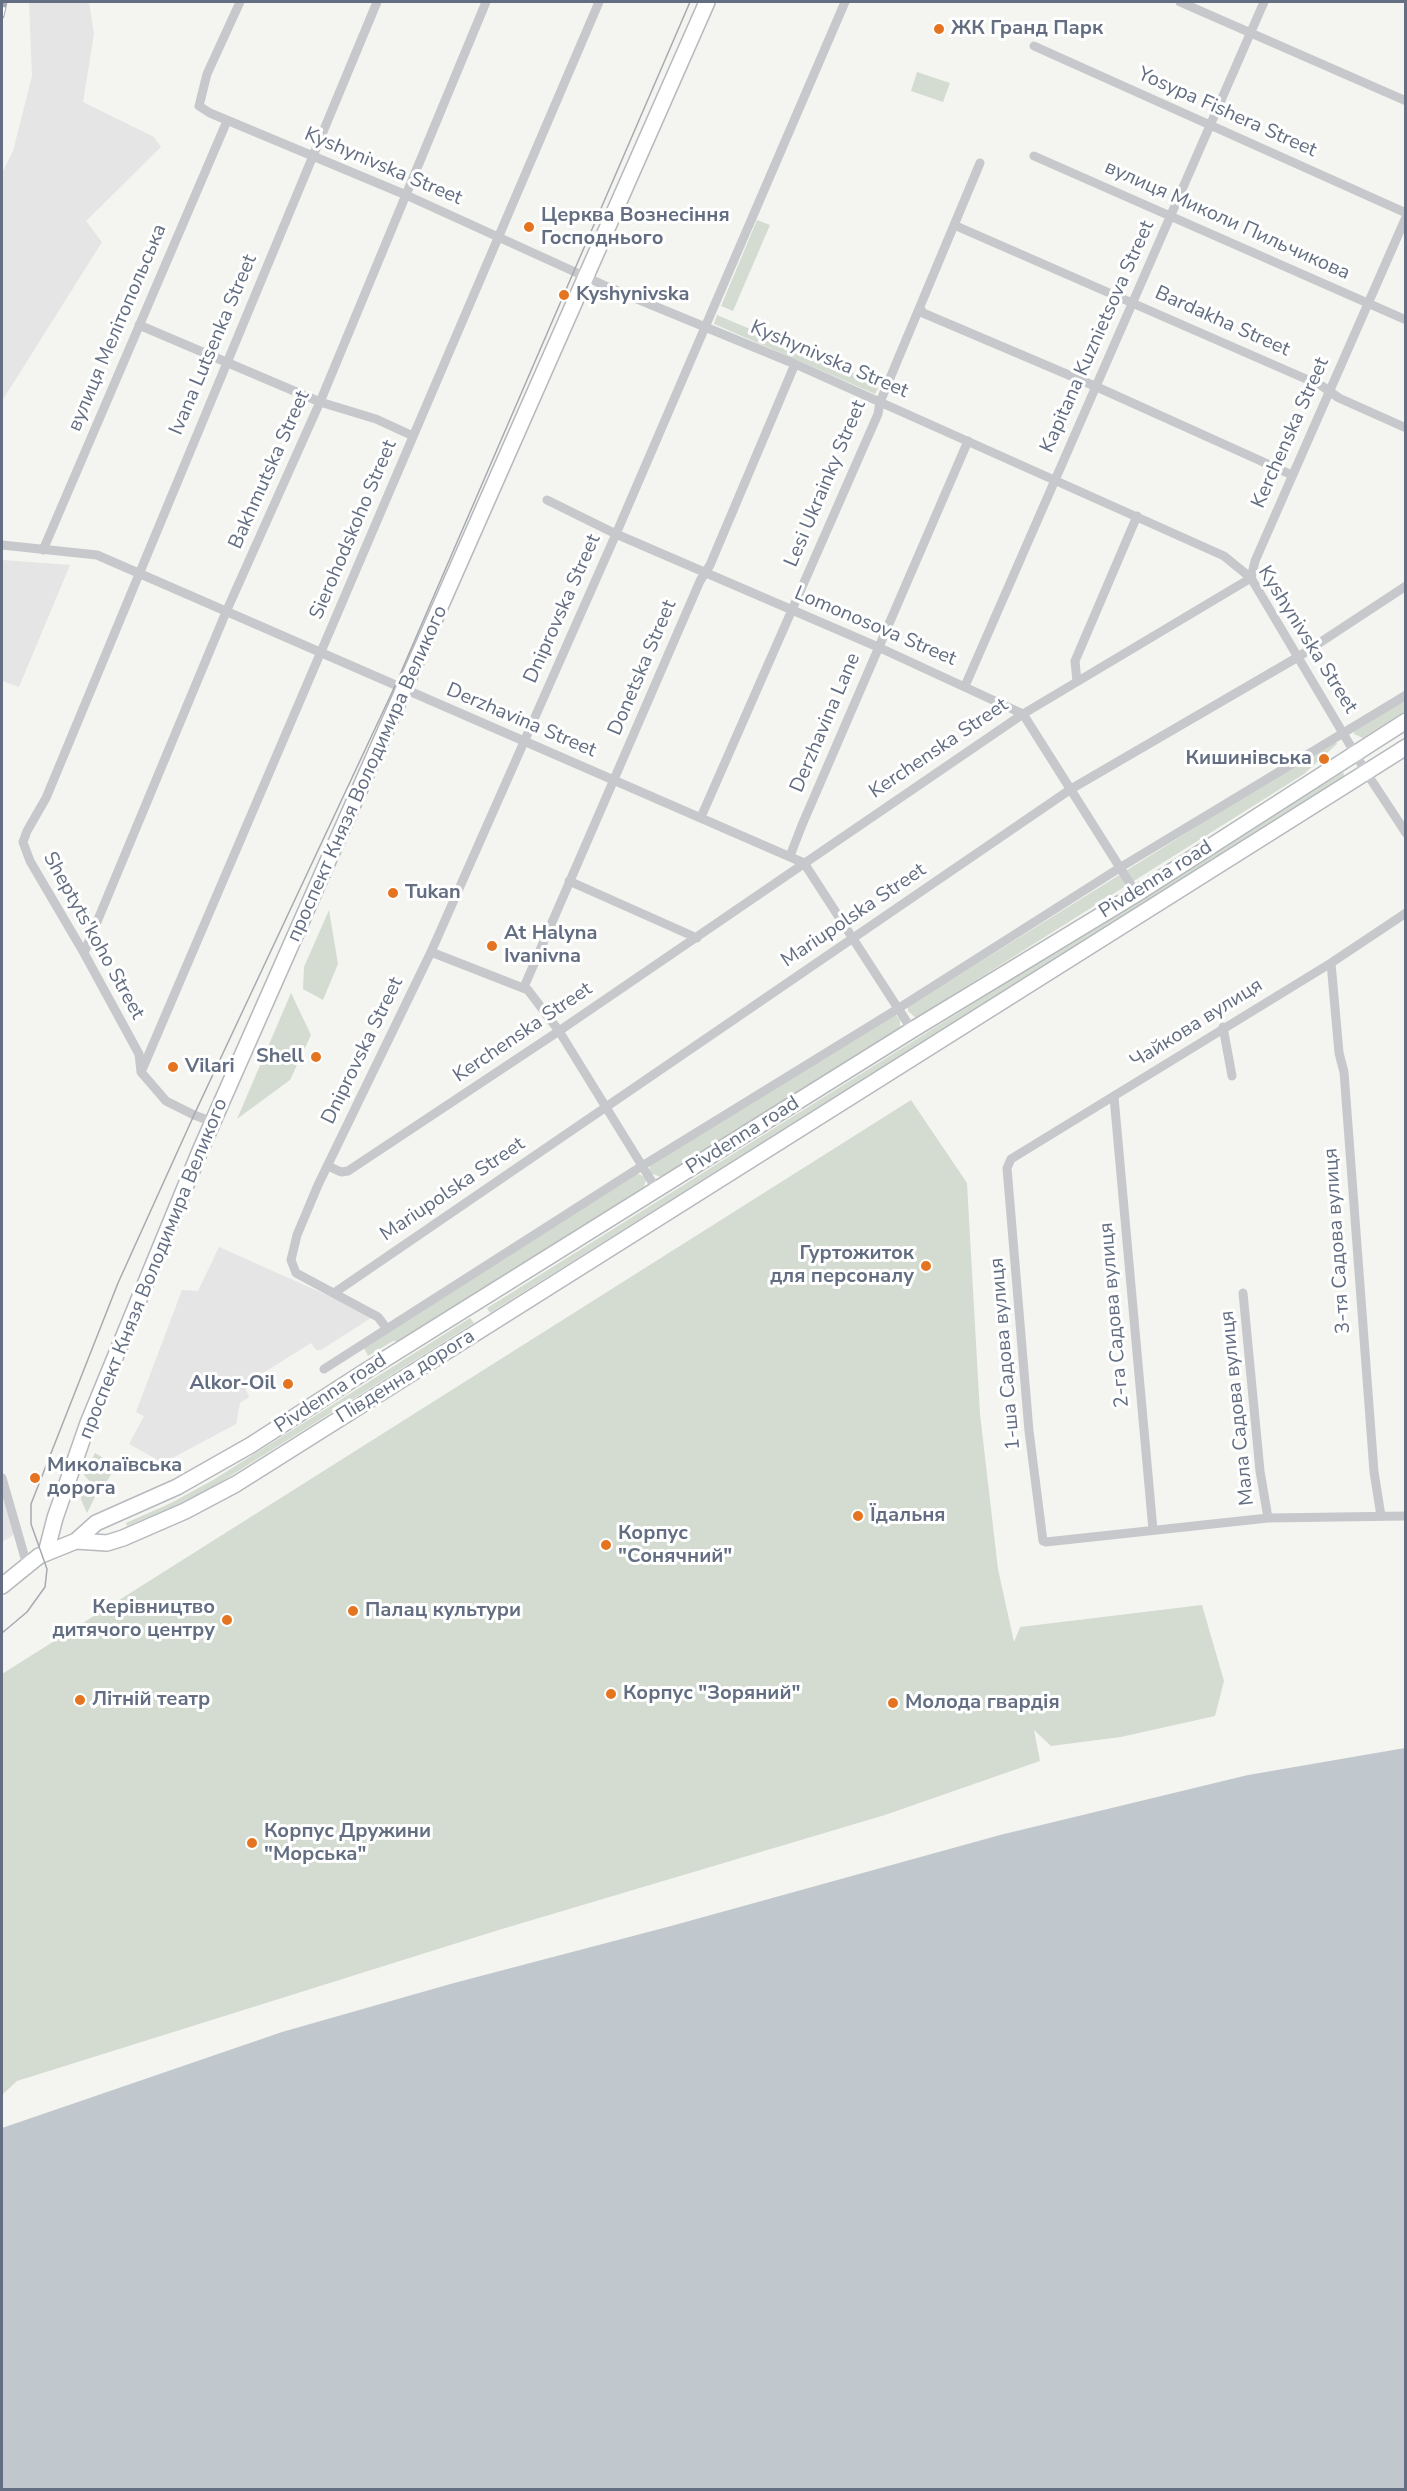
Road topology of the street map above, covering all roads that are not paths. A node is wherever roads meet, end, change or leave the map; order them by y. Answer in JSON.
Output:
{"nodes":[{"id":1,"x":240,"y":2,"type":"edge"},
{"id":2,"x":377,"y":2,"type":"edge"},
{"id":3,"x":486,"y":2,"type":"edge"},
{"id":4,"x":598,"y":2,"type":"edge"},
{"id":5,"x":707,"y":2,"type":"edge"},
{"id":6,"x":845,"y":2,"type":"edge"},
{"id":7,"x":1180,"y":2,"type":"edge"},
{"id":8,"x":1264,"y":2,"type":"edge"},
{"id":9,"x":1250,"y":33,"type":"junction"},
{"id":10,"x":1034,"y":46,"type":"dead end"},
{"id":11,"x":1406,"y":101,"type":"edge"},
{"id":12,"x":227,"y":121,"type":"junction"},
{"id":13,"x":1210,"y":126,"type":"junction"},
{"id":14,"x":313,"y":156,"type":"junction"},
{"id":15,"x":1034,"y":156,"type":"dead end"},
{"id":16,"x":980,"y":163,"type":"dead end"},
{"id":17,"x":406,"y":195,"type":"junction"},
{"id":18,"x":1171,"y":215,"type":"junction"},
{"id":19,"x":1406,"y":215,"type":"edge"},
{"id":20,"x":954,"y":225,"type":"junction"},
{"id":21,"x":499,"y":237,"type":"junction"},
{"id":22,"x":588,"y":277,"type":"junction"},
{"id":23,"x":1133,"y":302,"type":"junction"},
{"id":24,"x":1368,"y":303,"type":"junction"},
{"id":25,"x":920,"y":308,"type":"junction"},
{"id":26,"x":1406,"y":320,"type":"edge"},
{"id":27,"x":140,"y":325,"type":"junction"},
{"id":28,"x":706,"y":327,"type":"junction"},
{"id":29,"x":226,"y":362,"type":"junction"},
{"id":30,"x":795,"y":364,"type":"junction"},
{"id":31,"x":1097,"y":387,"type":"junction"},
{"id":32,"x":1330,"y":392,"type":"junction"},
{"id":33,"x":320,"y":402,"type":"junction"},
{"id":34,"x":880,"y":402,"type":"junction"},
{"id":35,"x":1406,"y":428,"type":"edge"},
{"id":36,"x":414,"y":436,"type":"junction"},
{"id":37,"x":968,"y":441,"type":"junction"},
{"id":38,"x":1292,"y":475,"type":"junction"},
{"id":39,"x":1056,"y":479,"type":"junction"},
{"id":40,"x":547,"y":500,"type":"dead end"},
{"id":41,"x":1137,"y":516,"type":"junction"},
{"id":42,"x":616,"y":534,"type":"junction"},
{"id":43,"x":2,"y":545,"type":"edge"},
{"id":44,"x":43,"y":550,"type":"junction"},
{"id":45,"x":706,"y":572,"type":"junction"},
{"id":46,"x":138,"y":574,"type":"junction"},
{"id":47,"x":1251,"y":579,"type":"junction"},
{"id":48,"x":1406,"y":586,"type":"edge"},
{"id":49,"x":791,"y":611,"type":"junction"},
{"id":50,"x":226,"y":612,"type":"junction"},
{"id":51,"x":878,"y":647,"type":"junction"},
{"id":52,"x":320,"y":654,"type":"junction"},
{"id":53,"x":1298,"y":657,"type":"junction"},
{"id":54,"x":1077,"y":682,"type":"junction"},
{"id":55,"x":965,"y":686,"type":"junction"},
{"id":56,"x":405,"y":691,"type":"junction"},
{"id":57,"x":1406,"y":695,"type":"edge"},
{"id":58,"x":84,"y":703,"type":"joint"},
{"id":59,"x":1023,"y":714,"type":"junction"},
{"id":60,"x":1406,"y":721,"type":"edge"},
{"id":61,"x":1343,"y":733,"type":"junction"},
{"id":62,"x":523,"y":742,"type":"junction"},
{"id":63,"x":1406,"y":747,"type":"edge"},
{"id":64,"x":1355,"y":753,"type":"junction"},
{"id":65,"x":1365,"y":772,"type":"junction"},
{"id":66,"x":614,"y":780,"type":"junction"},
{"id":67,"x":1071,"y":789,"type":"junction"},
{"id":68,"x":701,"y":817,"type":"junction"},
{"id":69,"x":1406,"y":833,"type":"edge"},
{"id":70,"x":790,"y":856,"type":"junction"},
{"id":71,"x":804,"y":863,"type":"junction"},
{"id":72,"x":1121,"y":867,"type":"junction"},
{"id":73,"x":569,"y":881,"type":"junction"},
{"id":74,"x":1136,"y":893,"type":"junction"},
{"id":75,"x":1406,"y":913,"type":"edge"},
{"id":76,"x":696,"y":938,"type":"junction"},
{"id":77,"x":854,"y":938,"type":"junction"},
{"id":78,"x":431,"y":952,"type":"junction"},
{"id":79,"x":84,"y":953,"type":"junction"},
{"id":80,"x":1331,"y":963,"type":"junction"},
{"id":81,"x":524,"y":987,"type":"junction"},
{"id":82,"x":898,"y":1008,"type":"junction"},
{"id":83,"x":1223,"y":1027,"type":"junction"},
{"id":84,"x":912,"y":1030,"type":"junction"},
{"id":85,"x":559,"y":1031,"type":"junction"},
{"id":86,"x":141,"y":1072,"type":"junction"},
{"id":87,"x":1232,"y":1076,"type":"dead end"},
{"id":88,"x":1114,"y":1097,"type":"junction"},
{"id":89,"x":606,"y":1107,"type":"junction"},
{"id":90,"x":213,"y":1122,"type":"junction"},
{"id":91,"x":1008,"y":1164,"type":"joint"},
{"id":92,"x":328,"y":1166,"type":"junction"},
{"id":93,"x":642,"y":1166,"type":"junction"},
{"id":94,"x":657,"y":1190,"type":"junction"},
{"id":95,"x":334,"y":1293,"type":"junction"},
{"id":96,"x":1243,"y":1293,"type":"dead end"},
{"id":97,"x":470,"y":1306,"type":"junction"},
{"id":98,"x":483,"y":1328,"type":"junction"},
{"id":99,"x":387,"y":1329,"type":"junction"},
{"id":100,"x":324,"y":1369,"type":"dead end"},
{"id":101,"x":2,"y":1478,"type":"edge"},
{"id":102,"x":1381,"y":1516,"type":"junction"},
{"id":103,"x":1406,"y":1516,"type":"edge"},
{"id":104,"x":1268,"y":1518,"type":"junction"},
{"id":105,"x":1153,"y":1530,"type":"junction"},
{"id":106,"x":76,"y":1541,"type":"junction"},
{"id":107,"x":46,"y":1553,"type":"junction"},
{"id":108,"x":27,"y":1565,"type":"junction"},
{"id":109,"x":2,"y":1586,"type":"edge"}],
"edges":[{"from":1,"to":12,"type":"street","name":"Kyshynivska Street"},
{"from":2,"to":14,"type":"street","name":"Ivana Lutsenka Street"},
{"from":3,"to":17,"type":"street","name":"Bakhmutska Street"},
{"from":4,"to":21,"type":"street","name":"Sierohodskoho Street"},
{"from":5,"to":22,"type":"main road","name":"проспект Князя Володимира Великого"},
{"from":6,"to":28,"type":"street","name":"Dniprovska Street"},
{"from":7,"to":9,"type":"street"},
{"from":8,"to":9,"type":"street","name":"Kapitana Kuznietsova Street"},
{"from":9,"to":11,"type":"street"},
{"from":9,"to":13,"type":"street","name":"Kapitana Kuznietsova Street"},
{"from":10,"to":13,"type":"street","name":"Yosypa Fishera Street"},
{"from":12,"to":14,"type":"street","name":"Kyshynivska Street"},
{"from":12,"to":27,"type":"street","name":"вулиця Мелітопольська"},
{"from":13,"to":18,"type":"street","name":"Kapitana Kuznietsova Street"},
{"from":13,"to":19,"type":"street","name":"Yosypa Fishera Street"},
{"from":14,"to":17,"type":"street","name":"Kyshynivska Street"},
{"from":14,"to":29,"type":"street","name":"Ivana Lutsenka Street"},
{"from":15,"to":18,"type":"street","name":"вулиця Миколи Пильчикова"},
{"from":16,"to":20,"type":"street","name":"Lesi Ukrainky Street"},
{"from":17,"to":21,"type":"street","name":"Kyshynivska Street"},
{"from":17,"to":33,"type":"street","name":"Bakhmutska Street"},
{"from":18,"to":23,"type":"street","name":"Kapitana Kuznietsova Street"},
{"from":18,"to":24,"type":"street","name":"вулиця Миколи Пильчикова"},
{"from":19,"to":24,"type":"street","name":"Kerchenska Street"},
{"from":20,"to":23,"type":"street","name":"Bardakha Street"},
{"from":20,"to":25,"type":"street","name":"Lesi Ukrainky Street"},
{"from":21,"to":22,"type":"street","name":"Kyshynivska Street"},
{"from":21,"to":36,"type":"street","name":"Sierohodskoho Street"},
{"from":22,"to":28,"type":"street","name":"Kyshynivska Street"},
{"from":22,"to":56,"type":"main road","name":"проспект Князя Володимира Великого"},
{"from":23,"to":31,"type":"street","name":"Kapitana Kuznietsova Street"},
{"from":23,"to":32,"type":"street","name":"Bardakha Street"},
{"from":24,"to":26,"type":"street","name":"вулиця Миколи Пильчикова"},
{"from":24,"to":32,"type":"street","name":"Kerchenska Street"},
{"from":25,"to":31,"type":"street"},
{"from":25,"to":34,"type":"street","name":"Lesi Ukrainky Street"},
{"from":27,"to":29,"type":"street"},
{"from":27,"to":44,"type":"street","name":"вулиця Мелітопольська"},
{"from":28,"to":30,"type":"street","name":"Kyshynivska Street"},
{"from":28,"to":42,"type":"street","name":"Dniprovska Street"},
{"from":29,"to":33,"type":"street"},
{"from":29,"to":46,"type":"street","name":"Ivana Lutsenka Street"},
{"from":30,"to":34,"type":"street","name":"Kyshynivska Street"},
{"from":30,"to":45,"type":"street","name":"Donetska Street"},
{"from":31,"to":38,"type":"street"},
{"from":31,"to":39,"type":"street","name":"Kapitana Kuznietsova Street"},
{"from":32,"to":35,"type":"street","name":"Bardakha Street"},
{"from":32,"to":38,"type":"street","name":"Kerchenska Street"},
{"from":33,"to":36,"type":"street"},
{"from":33,"to":50,"type":"street","name":"Bakhmutska Street"},
{"from":34,"to":37,"type":"street","name":"Kyshynivska Street"},
{"from":34,"to":49,"type":"street","name":"Lesi Ukrainky Street"},
{"from":36,"to":52,"type":"street","name":"Sierohodskoho Street"},
{"from":37,"to":39,"type":"street","name":"Kyshynivska Street"},
{"from":37,"to":51,"type":"street","name":"Derzhavina Lane"},
{"from":38,"to":47,"type":"street","name":"Kerchenska Street"},
{"from":39,"to":41,"type":"street","name":"Kyshynivska Street"},
{"from":39,"to":55,"type":"street","name":"Kapitana Kuznietsova Street"},
{"from":40,"to":42,"type":"street","name":"Lomonosova Street"},
{"from":41,"to":47,"type":"street","name":"Kyshynivska Street"},
{"from":41,"to":54,"type":"street"},
{"from":42,"to":45,"type":"street","name":"Lomonosova Street"},
{"from":42,"to":62,"type":"street","name":"Dniprovska Street"},
{"from":43,"to":44,"type":"street","name":"Derzhavina Street"},
{"from":44,"to":46,"type":"street","name":"Derzhavina Street"},
{"from":45,"to":49,"type":"street","name":"Lomonosova Street"},
{"from":45,"to":66,"type":"street","name":"Donetska Street"},
{"from":46,"to":50,"type":"street","name":"Derzhavina Street"},
{"from":46,"to":58,"type":"street","name":"Ivana Lutsenka Street"},
{"from":47,"to":53,"type":"street","name":"Kyshynivska Street"},
{"from":47,"to":54,"type":"street","name":"Kerchenska Street"},
{"from":48,"to":53,"type":"street","name":"Mariupolska Street"},
{"from":49,"to":51,"type":"street","name":"Lomonosova Street"},
{"from":49,"to":68,"type":"street","name":"Lesi Ukrainky Street"},
{"from":50,"to":52,"type":"street","name":"Derzhavina Street"},
{"from":50,"to":79,"type":"street","name":"Bakhmutska Street"},
{"from":51,"to":55,"type":"street","name":"Lomonosova Street"},
{"from":51,"to":70,"type":"street","name":"Derzhavina Lane"},
{"from":52,"to":56,"type":"street","name":"Derzhavina Street"},
{"from":52,"to":86,"type":"street","name":"Sierohodskoho Street"},
{"from":53,"to":61,"type":"street","name":"Kyshynivska Street"},
{"from":53,"to":67,"type":"street","name":"Mariupolska Street"},
{"from":54,"to":59,"type":"street","name":"Kerchenska Street"},
{"from":55,"to":59,"type":"street","name":"Lomonosova Street"},
{"from":56,"to":62,"type":"street","name":"Derzhavina Street"},
{"from":56,"to":90,"type":"main road","name":"проспект Князя Володимира Великого"},
{"from":57,"to":61,"type":"street"},
{"from":58,"to":79,"type":"street","name":"Sheptyts'koho Street"},
{"from":59,"to":67,"type":"street"},
{"from":59,"to":71,"type":"street","name":"Kerchenska Street"},
{"from":60,"to":64,"type":"main road","name":"Pivdenna road"},
{"from":61,"to":64,"type":"street","name":"Kyshynivska Street"},
{"from":61,"to":72,"type":"street"},
{"from":62,"to":66,"type":"street","name":"Derzhavina Street"},
{"from":62,"to":78,"type":"street","name":"Dniprovska Street"},
{"from":63,"to":65,"type":"main road"},
{"from":64,"to":65,"type":"street","name":"Kyshynivska Street"},
{"from":64,"to":74,"type":"main road","name":"Pivdenna road"},
{"from":65,"to":69,"type":"street","name":"Kyshynivska Street"},
{"from":65,"to":98,"type":"main road","name":"Південна дорога"},
{"from":66,"to":68,"type":"street","name":"Derzhavina Street"},
{"from":66,"to":73,"type":"street","name":"Donetska Street"},
{"from":67,"to":72,"type":"street"},
{"from":67,"to":77,"type":"street","name":"Mariupolska Street"},
{"from":68,"to":70,"type":"street","name":"Derzhavina Street"},
{"from":70,"to":71,"type":"street","name":"Derzhavina Street"},
{"from":71,"to":76,"type":"street","name":"Kerchenska Street"},
{"from":71,"to":77,"type":"street","name":"Derzhavina Street"},
{"from":72,"to":74,"type":"street"},
{"from":72,"to":82,"type":"street"},
{"from":73,"to":76,"type":"street"},
{"from":73,"to":81,"type":"street","name":"Donetska Street"},
{"from":74,"to":84,"type":"main road","name":"Pivdenna road"},
{"from":75,"to":80,"type":"street","name":"Чайкова вулиця"},
{"from":76,"to":85,"type":"street","name":"Kerchenska Street"},
{"from":77,"to":82,"type":"street","name":"Derzhavina Street"},
{"from":77,"to":89,"type":"street","name":"Mariupolska Street"},
{"from":78,"to":81,"type":"street"},
{"from":78,"to":92,"type":"street","name":"Dniprovska Street"},
{"from":79,"to":86,"type":"street","name":"Sheptyts'koho Street"},
{"from":80,"to":83,"type":"street","name":"Чайкова вулиця"},
{"from":80,"to":102,"type":"street","name":"3-тя Садова вулиця"},
{"from":81,"to":85,"type":"street"},
{"from":82,"to":84,"type":"street","name":"Derzhavina Street"},
{"from":82,"to":93,"type":"street"},
{"from":83,"to":87,"type":"street"},
{"from":83,"to":88,"type":"street","name":"Чайкова вулиця"},
{"from":84,"to":94,"type":"main road","name":"Pivdenna road"},
{"from":85,"to":89,"type":"street"},
{"from":85,"to":92,"type":"street","name":"Kerchenska Street"},
{"from":86,"to":90,"type":"street","name":"Sheptyts'koho Street"},
{"from":88,"to":91,"type":"street","name":"Чайкова вулиця"},
{"from":88,"to":105,"type":"street","name":"2-га Садова вулиця"},
{"from":89,"to":93,"type":"street"},
{"from":89,"to":95,"type":"street","name":"Mariupolska Street"},
{"from":90,"to":107,"type":"main road","name":"проспект Князя Володимира Великого"},
{"from":91,"to":105,"type":"street","name":"1-ша Садова вулиця"},
{"from":92,"to":95,"type":"street","name":"Dniprovska Street"},
{"from":93,"to":94,"type":"street"},
{"from":93,"to":99,"type":"street"},
{"from":94,"to":97,"type":"main road","name":"Pivdenna road"},
{"from":95,"to":99,"type":"street"},
{"from":96,"to":104,"type":"street","name":"Мала Садова вулиця"},
{"from":97,"to":98,"type":"main road"},
{"from":97,"to":106,"type":"main road","name":"Pivdenna road"},
{"from":98,"to":106,"type":"main road","name":"Південна дорога"},
{"from":99,"to":100,"type":"street"},
{"from":101,"to":108,"type":"street"},
{"from":102,"to":103,"type":"street"},
{"from":102,"to":104,"type":"street"},
{"from":104,"to":105,"type":"street"},
{"from":106,"to":107,"type":"main road"},
{"from":107,"to":108,"type":"main road"},
{"from":108,"to":109,"type":"main road"}]}
